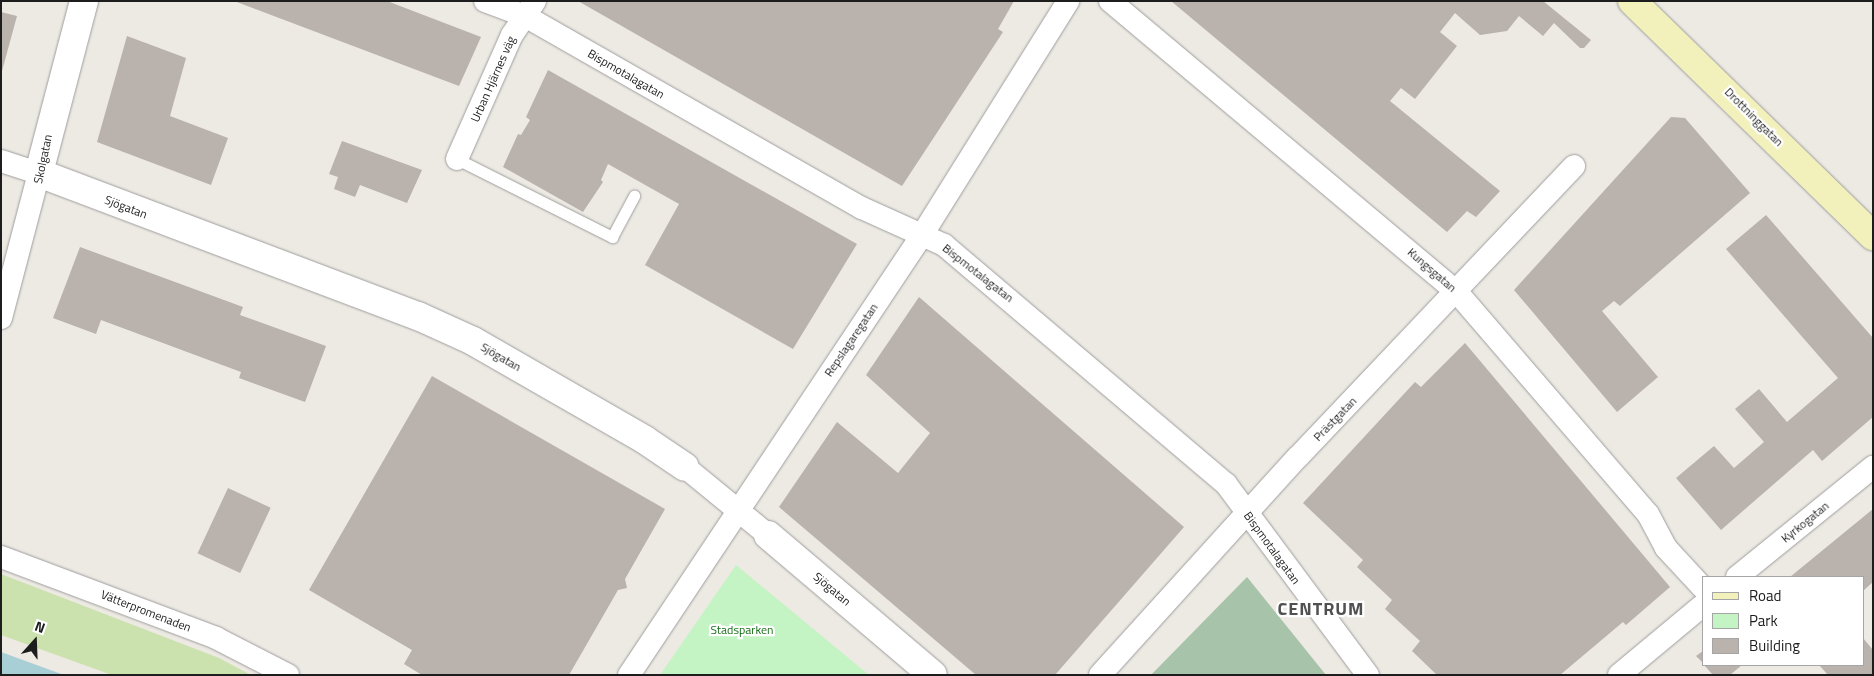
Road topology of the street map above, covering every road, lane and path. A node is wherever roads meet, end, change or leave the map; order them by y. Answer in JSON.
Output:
{"nodes":[{"id":1,"x":84,"y":1,"type":"edge"},
{"id":2,"x":485,"y":1,"type":"edge"},
{"id":3,"x":1068,"y":1,"type":"edge"},
{"id":4,"x":1110,"y":1,"type":"edge"},
{"id":5,"x":1632,"y":1,"type":"edge"},
{"id":6,"x":530,"y":9,"type":"edge"},
{"id":7,"x":457,"y":159,"type":"joint"},
{"id":8,"x":1,"y":161,"type":"edge"},
{"id":9,"x":1574,"y":166,"type":"dead end"},
{"id":10,"x":40,"y":173,"type":"junction"},
{"id":11,"x":634,"y":196,"type":"dead end"},
{"id":12,"x":922,"y":235,"type":"junction"},
{"id":13,"x":1873,"y":236,"type":"edge"},
{"id":14,"x":1456,"y":291,"type":"junction"},
{"id":15,"x":1,"y":318,"type":"edge"},
{"id":16,"x":685,"y":467,"type":"joint"},
{"id":17,"x":1873,"y":467,"type":"edge"},
{"id":18,"x":738,"y":509,"type":"junction"},
{"id":19,"x":1246,"y":514,"type":"junction"},
{"id":20,"x":768,"y":535,"type":"joint"},
{"id":21,"x":1,"y":557,"type":"edge"},
{"id":22,"x":1738,"y":576,"type":"edge"},
{"id":23,"x":1702,"y":587,"type":"edge"},
{"id":24,"x":1702,"y":606,"type":"edge"},
{"id":25,"x":288,"y":675,"type":"edge"},
{"id":26,"x":629,"y":675,"type":"edge"},
{"id":27,"x":933,"y":675,"type":"edge"},
{"id":28,"x":1100,"y":675,"type":"edge"},
{"id":29,"x":1368,"y":675,"type":"edge"},
{"id":30,"x":1619,"y":675,"type":"edge"}],
"edges":[{"from":1,"to":10,"type":"street","name":"Skolgatan"},
{"from":2,"to":6,"type":"street","name":"Bispmotalagatan"},
{"from":3,"to":12,"type":"street","name":"Repslagaregatan"},
{"from":4,"to":14,"type":"street","name":"Kungsgatan"},
{"from":5,"to":13,"type":"main road","name":"Drottninggatan"},
{"from":6,"to":7,"type":"street","name":"Urban Hjärnes väg"},
{"from":6,"to":12,"type":"street","name":"Bispmotalagatan"},
{"from":7,"to":11,"type":"lane"},
{"from":8,"to":10,"type":"street","name":"Sjögatan"},
{"from":9,"to":14,"type":"street","name":"Prästgatan"},
{"from":10,"to":15,"type":"street","name":"Skolgatan"},
{"from":10,"to":16,"type":"street","name":"Sjögatan"},
{"from":12,"to":18,"type":"street","name":"Repslagaregatan"},
{"from":12,"to":19,"type":"street","name":"Bispmotalagatan"},
{"from":14,"to":19,"type":"street","name":"Prästgatan"},
{"from":14,"to":23,"type":"street","name":"Kungsgatan"},
{"from":16,"to":18,"type":"street","name":"Sjögatan"},
{"from":17,"to":22,"type":"street","name":"Kyrkogatan"},
{"from":18,"to":20,"type":"street","name":"Sjögatan"},
{"from":18,"to":26,"type":"street","name":"Repslagaregatan"},
{"from":19,"to":28,"type":"street","name":"Prästgatan"},
{"from":19,"to":29,"type":"street","name":"Bispmotalagatan"},
{"from":20,"to":27,"type":"street","name":"Sjögatan"},
{"from":21,"to":25,"type":"street","name":"Vätterpromenaden"},
{"from":24,"to":30,"type":"street"}]}
